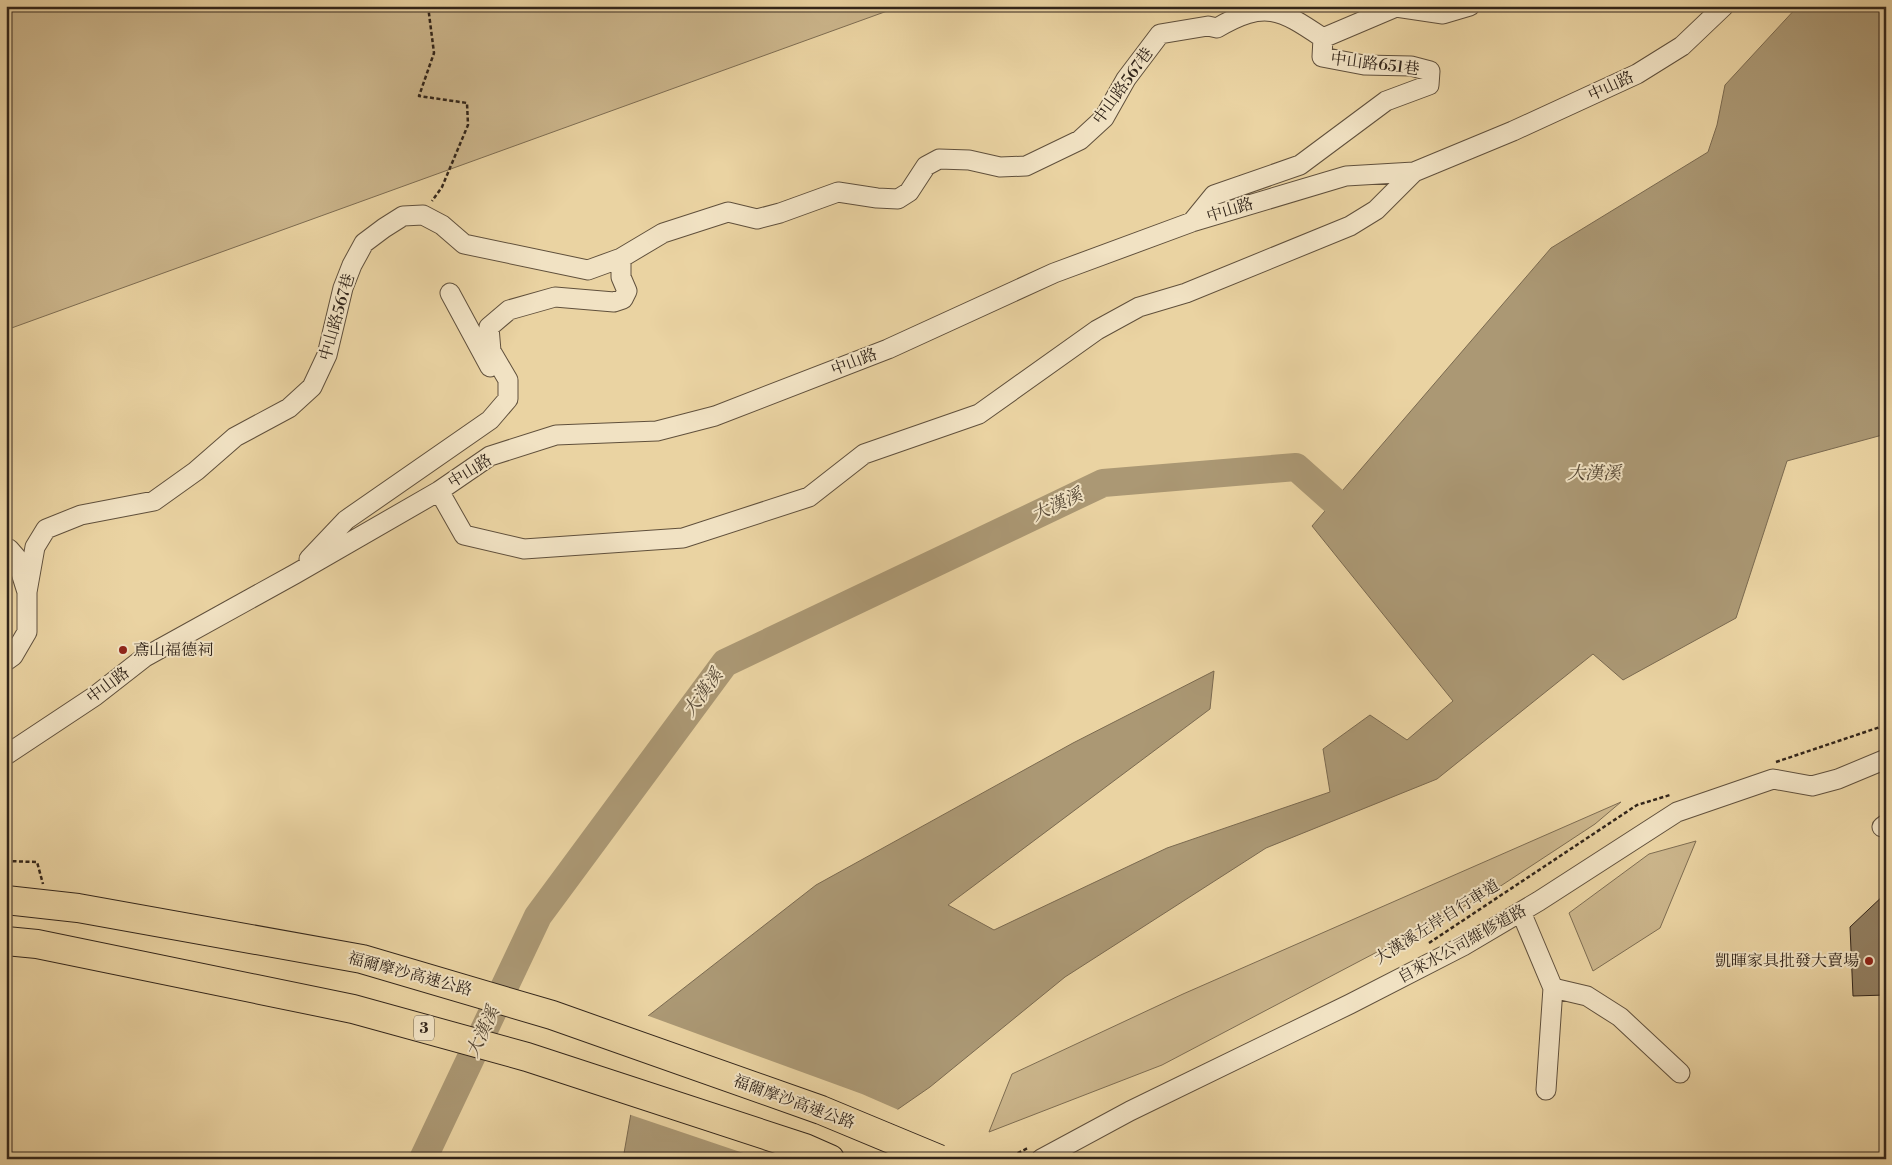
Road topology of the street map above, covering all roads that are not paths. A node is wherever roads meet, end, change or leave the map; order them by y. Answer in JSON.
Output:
{"nodes":[{"id":1,"x":1470,"y":6,"type":"edge"},
{"id":2,"x":1724,"y":6,"type":"edge"},
{"id":3,"x":1323,"y":38,"type":"junction"},
{"id":4,"x":1414,"y":172,"type":"junction"},
{"id":5,"x":1192,"y":222,"type":"junction"},
{"id":6,"x":621,"y":258,"type":"junction"},
{"id":7,"x":450,"y":293,"type":"dead end"},
{"id":8,"x":508,"y":399,"type":"junction"},
{"id":9,"x":439,"y":491,"type":"junction"},
{"id":10,"x":6,"y":551,"type":"edge"},
{"id":11,"x":295,"y":574,"type":"junction"},
{"id":12,"x":27,"y":592,"type":"junction"},
{"id":13,"x":6,"y":661,"type":"edge"},
{"id":14,"x":6,"y":755,"type":"edge"},
{"id":15,"x":1886,"y":759,"type":"edge"},
{"id":16,"x":6,"y":900,"type":"edge"},
{"id":17,"x":1521,"y":912,"type":"junction"},
{"id":18,"x":6,"y":941,"type":"edge"},
{"id":19,"x":1553,"y":988,"type":"junction"},
{"id":20,"x":1680,"y":1073,"type":"dead end"},
{"id":21,"x":1546,"y":1090,"type":"dead end"},
{"id":22,"x":1036,"y":1152,"type":"edge"},
{"id":23,"x":830,"y":1159,"type":"edge"},
{"id":24,"x":939,"y":1159,"type":"edge"}],
"edges":[{"from":1,"to":3,"type":"street","name":"中山路651巷"},
{"from":2,"to":4,"type":"street","name":"中山路"},
{"from":3,"to":5,"type":"street","name":"中山路651巷"},
{"from":3,"to":6,"type":"street","name":"中山路567巷"},
{"from":4,"to":5,"type":"street","name":"中山路"},
{"from":4,"to":9,"type":"street"},
{"from":5,"to":9,"type":"street","name":"中山路"},
{"from":6,"to":8,"type":"street"},
{"from":6,"to":12,"type":"street","name":"中山路567巷"},
{"from":7,"to":8,"type":"street"},
{"from":8,"to":11,"type":"street"},
{"from":9,"to":11,"type":"street","name":"中山路"},
{"from":10,"to":12,"type":"street"},
{"from":11,"to":14,"type":"street","name":"中山路"},
{"from":12,"to":13,"type":"street"},
{"from":15,"to":17,"type":"street","name":"自來水公司維修道路"},
{"from":16,"to":24,"type":"highway","name":"福爾摩沙高速公路","bridge":true},
{"from":17,"to":19,"type":"street"},
{"from":17,"to":22,"type":"street","name":"自來水公司維修道路"},
{"from":18,"to":23,"type":"highway","number":"3"},
{"from":19,"to":20,"type":"street"},
{"from":19,"to":21,"type":"street"}]}
